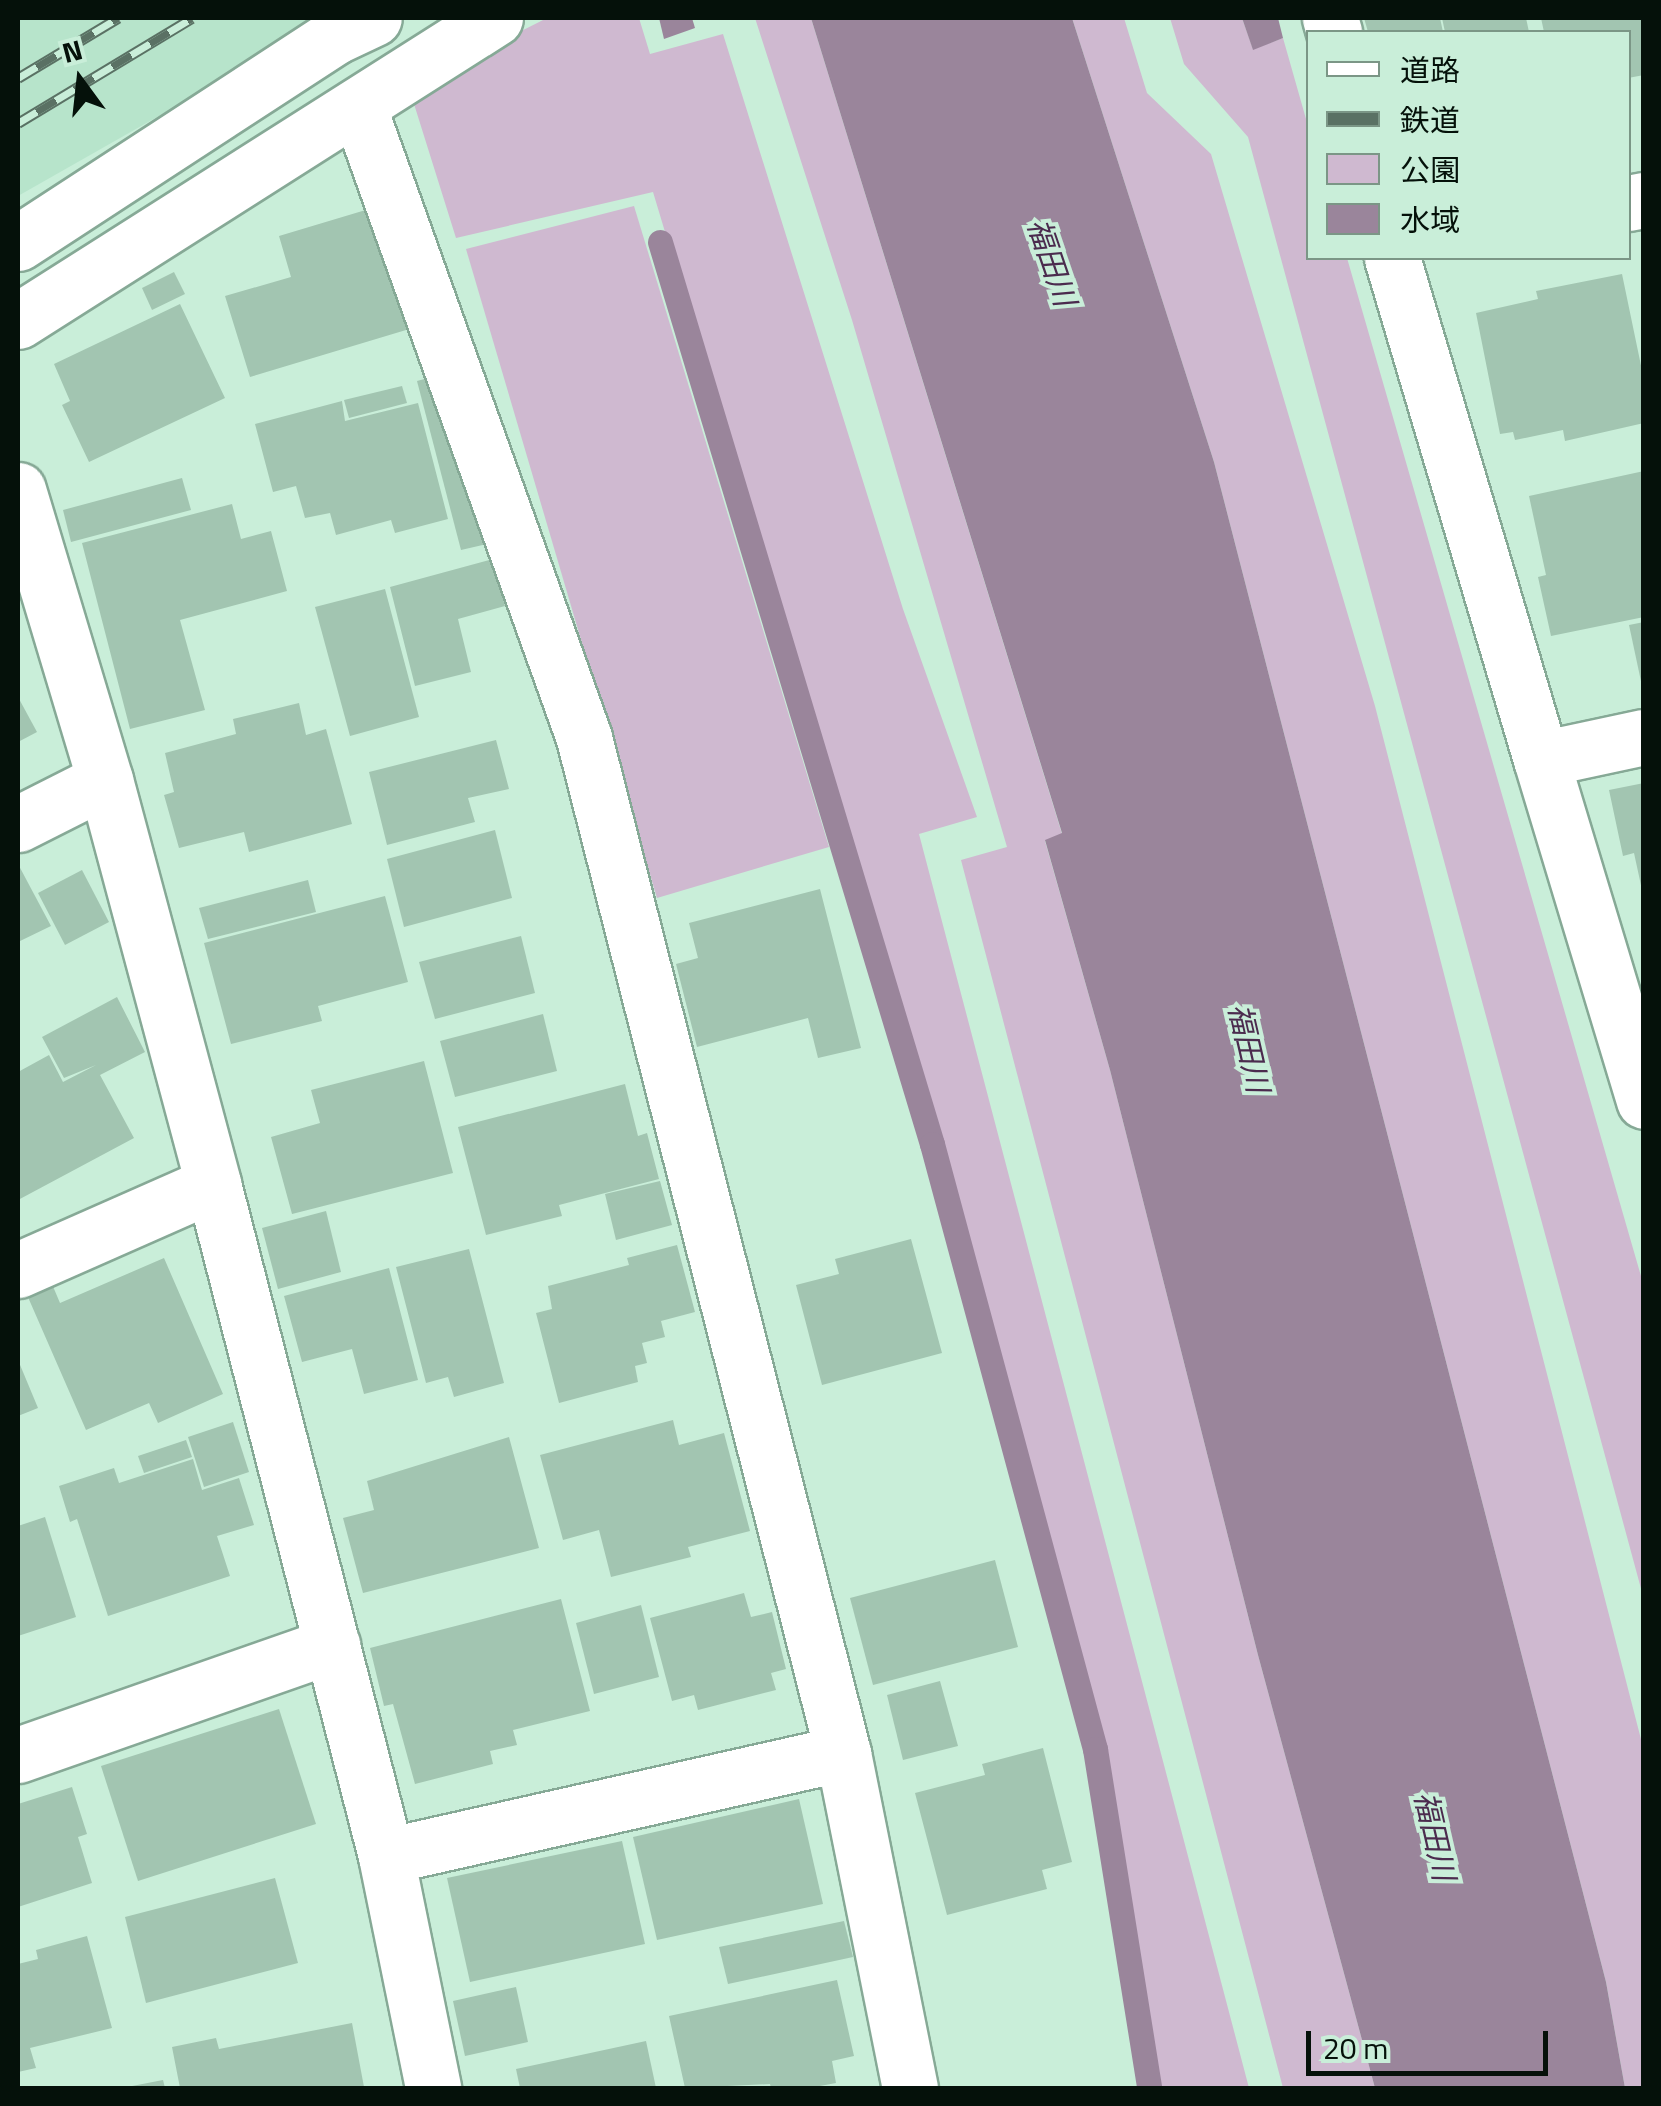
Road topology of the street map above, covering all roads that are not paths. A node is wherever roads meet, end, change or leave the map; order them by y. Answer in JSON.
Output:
{"nodes":[{"id":1,"x":374,"y":18,"type":"edge"},
{"id":2,"x":495,"y":18,"type":"edge"},
{"id":3,"x":358,"y":106,"type":"junction"},
{"id":4,"x":18,"y":243,"type":"edge"},
{"id":5,"x":1393,"y":260,"type":"edge"},
{"id":6,"x":18,"y":321,"type":"edge"},
{"id":7,"x":18,"y":490,"type":"edge"},
{"id":8,"x":1644,"y":737,"type":"edge"},
{"id":9,"x":1541,"y":758,"type":"junction"},
{"id":10,"x":104,"y":780,"type":"junction"},
{"id":11,"x":18,"y":824,"type":"edge"},
{"id":12,"x":1644,"y":1101,"type":"edge"},
{"id":13,"x":213,"y":1184,"type":"junction"},
{"id":14,"x":18,"y":1270,"type":"edge"},
{"id":15,"x":332,"y":1645,"type":"junction"},
{"id":16,"x":843,"y":1753,"type":"junction"},
{"id":17,"x":18,"y":1755,"type":"edge"},
{"id":18,"x":386,"y":1856,"type":"junction"},
{"id":19,"x":433,"y":2088,"type":"edge"},
{"id":20,"x":910,"y":2088,"type":"edge"}],
"edges":[{"from":1,"to":4,"type":"street"},
{"from":2,"to":3,"type":"street"},
{"from":3,"to":6,"type":"street"},
{"from":3,"to":16,"type":"street"},
{"from":5,"to":9,"type":"street"},
{"from":7,"to":10,"type":"street"},
{"from":8,"to":9,"type":"street"},
{"from":9,"to":12,"type":"street"},
{"from":10,"to":11,"type":"street"},
{"from":10,"to":13,"type":"street"},
{"from":13,"to":14,"type":"street"},
{"from":13,"to":15,"type":"street"},
{"from":15,"to":17,"type":"street"},
{"from":15,"to":18,"type":"street"},
{"from":16,"to":18,"type":"street"},
{"from":16,"to":20,"type":"street"},
{"from":18,"to":19,"type":"street"}]}
